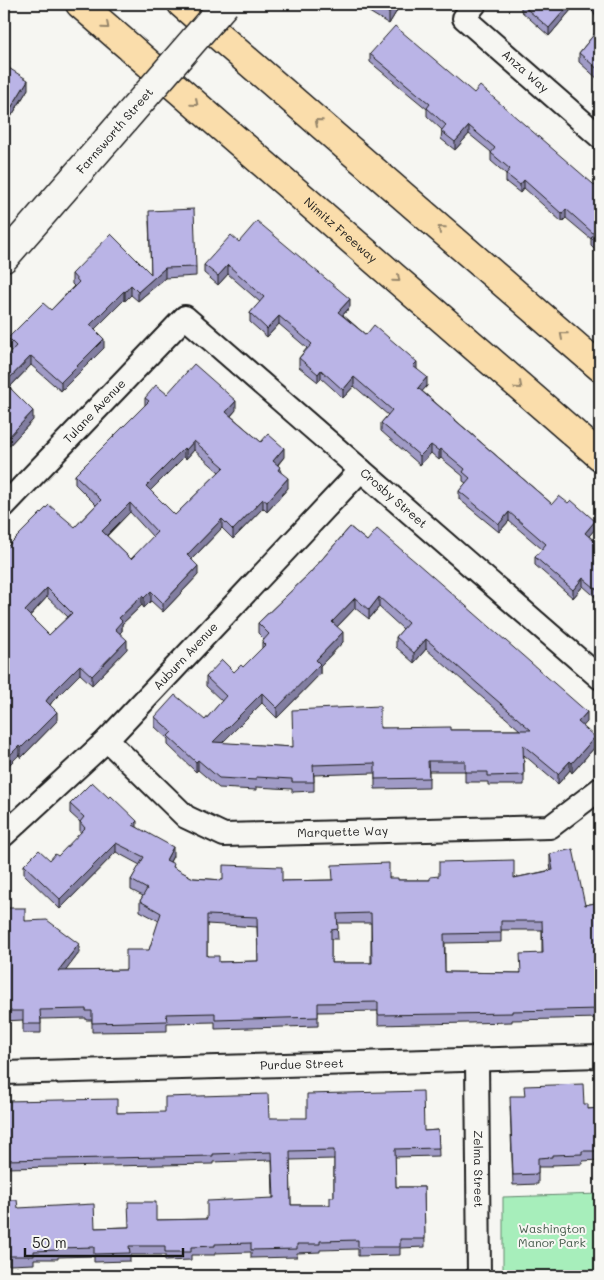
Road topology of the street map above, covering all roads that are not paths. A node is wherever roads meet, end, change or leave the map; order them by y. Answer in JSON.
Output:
{"nodes":[{"id":1,"x":80,"y":4,"type":"edge"},
{"id":2,"x":182,"y":4,"type":"edge"},
{"id":3,"x":225,"y":4,"type":"edge"},
{"id":4,"x":476,"y":4,"type":"edge"},
{"id":5,"x":600,"y":137,"type":"edge"},
{"id":6,"x":4,"y":258,"type":"edge"},
{"id":7,"x":185,"y":317,"type":"joint"},
{"id":8,"x":600,"y":367,"type":"edge"},
{"id":9,"x":600,"y":456,"type":"edge"},
{"id":10,"x":361,"y":470,"type":"junction"},
{"id":11,"x":4,"y":506,"type":"edge"},
{"id":12,"x":600,"y":678,"type":"edge"},
{"id":13,"x":107,"y":740,"type":"junction"},
{"id":14,"x":600,"y":789,"type":"edge"},
{"id":15,"x":4,"y":835,"type":"edge"},
{"id":16,"x":600,"y":1056,"type":"edge"},
{"id":17,"x":477,"y":1061,"type":"junction"},
{"id":18,"x":4,"y":1073,"type":"edge"},
{"id":19,"x":479,"y":1276,"type":"edge"}],
"edges":[{"from":1,"to":9,"type":"highway","name":"Nimitz Freeway","one_way":true},
{"from":8,"to":2,"type":"highway","one_way":true},
{"from":3,"to":6,"type":"street","name":"Farnsworth Street","bridge":true},
{"from":4,"to":5,"type":"street","name":"Anza Way"},
{"from":7,"to":10,"type":"street","name":"Crosby Street"},
{"from":7,"to":11,"type":"street","name":"Tulane Avenue"},
{"from":10,"to":12,"type":"street","name":"Crosby Street"},
{"from":10,"to":13,"type":"street","name":"Auburn Avenue"},
{"from":13,"to":14,"type":"street","name":"Marquette Way"},
{"from":13,"to":15,"type":"street","name":"Auburn Avenue"},
{"from":16,"to":17,"type":"street","name":"Purdue Street"},
{"from":17,"to":18,"type":"street","name":"Purdue Street"},
{"from":17,"to":19,"type":"street","name":"Zelma Street"}]}
